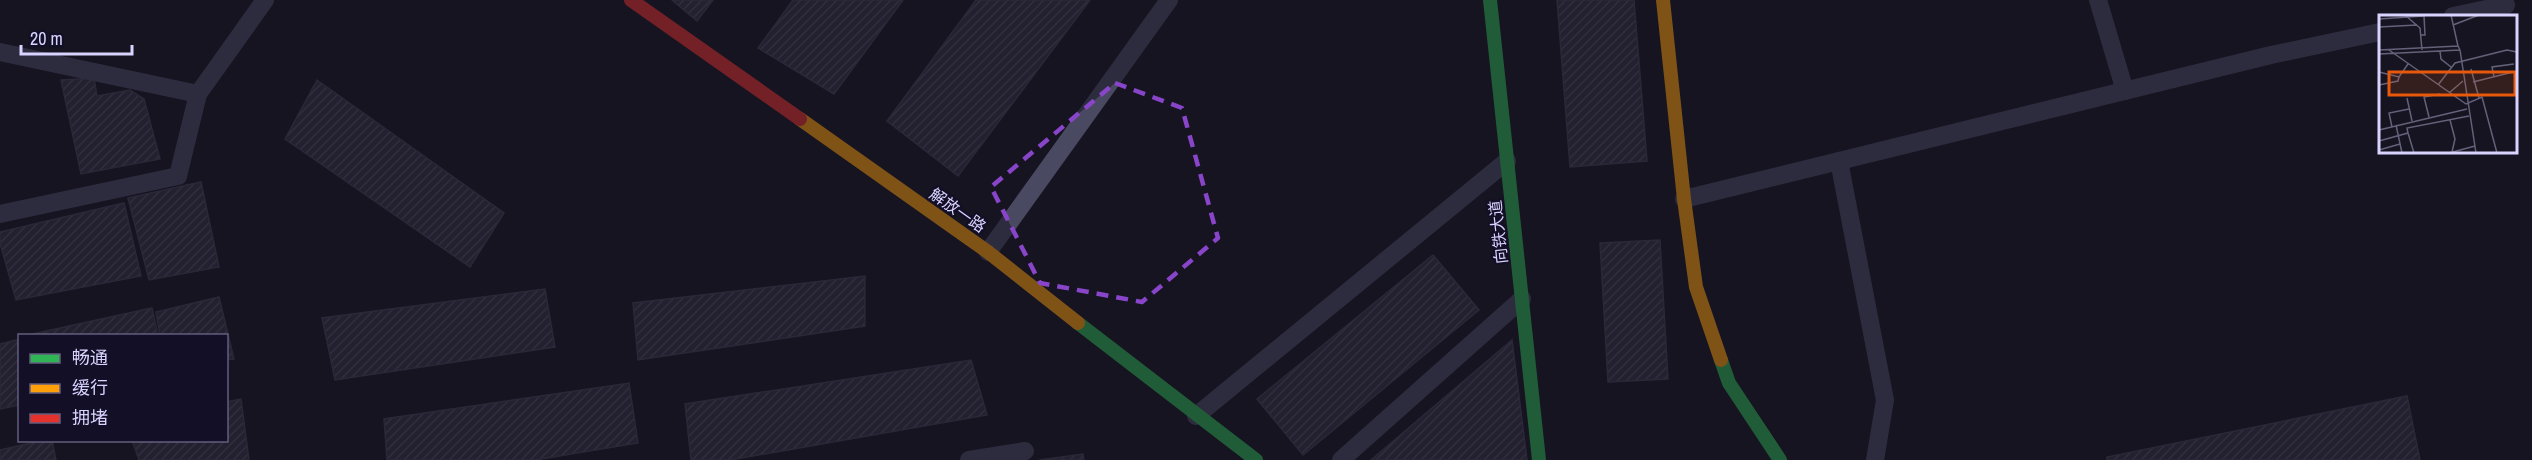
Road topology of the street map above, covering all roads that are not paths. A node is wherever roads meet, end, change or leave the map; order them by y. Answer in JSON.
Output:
{"nodes":[{"id":1,"x":265,"y":0,"type":"edge"},
{"id":2,"x":631,"y":0,"type":"edge"},
{"id":3,"x":1169,"y":0,"type":"edge"},
{"id":4,"x":1490,"y":0,"type":"edge"},
{"id":5,"x":1663,"y":0,"type":"edge"},
{"id":6,"x":2098,"y":0,"type":"edge"},
{"id":7,"x":2506,"y":5,"type":"dead end"},
{"id":8,"x":2458,"y":15,"type":"edge"},
{"id":9,"x":2379,"y":32,"type":"edge"},
{"id":10,"x":0,"y":52,"type":"edge"},
{"id":11,"x":2125,"y":91,"type":"junction"},
{"id":12,"x":198,"y":94,"type":"junction"},
{"id":13,"x":1507,"y":161,"type":"junction"},
{"id":14,"x":1839,"y":161,"type":"junction"},
{"id":15,"x":1684,"y":199,"type":"junction"},
{"id":16,"x":0,"y":214,"type":"edge"},
{"id":17,"x":988,"y":252,"type":"junction"},
{"id":18,"x":1522,"y":299,"type":"junction"},
{"id":19,"x":1196,"y":416,"type":"junction"},
{"id":20,"x":1024,"y":451,"type":"dead end"},
{"id":21,"x":969,"y":460,"type":"edge"},
{"id":22,"x":1256,"y":460,"type":"edge"},
{"id":23,"x":1341,"y":460,"type":"edge"},
{"id":24,"x":1539,"y":460,"type":"edge"},
{"id":25,"x":1780,"y":460,"type":"edge"},
{"id":26,"x":1875,"y":460,"type":"edge"}],
"edges":[{"from":1,"to":12,"type":"lane"},
{"from":2,"to":17,"type":"street","name":"解放一路"},
{"from":3,"to":17,"type":"lane"},
{"from":4,"to":13,"type":"street","name":"向铁大道"},
{"from":5,"to":15,"type":"street"},
{"from":6,"to":11,"type":"lane"},
{"from":7,"to":8,"type":"lane"},
{"from":9,"to":11,"type":"lane"},
{"from":10,"to":12,"type":"lane"},
{"from":11,"to":14,"type":"lane"},
{"from":12,"to":16,"type":"lane"},
{"from":13,"to":18,"type":"street","name":"向铁大道"},
{"from":13,"to":19,"type":"lane"},
{"from":14,"to":15,"type":"lane"},
{"from":14,"to":26,"type":"lane"},
{"from":15,"to":25,"type":"street"},
{"from":17,"to":19,"type":"street","name":"解放一路"},
{"from":18,"to":23,"type":"lane"},
{"from":18,"to":24,"type":"street","name":"向铁大道"},
{"from":19,"to":22,"type":"street","name":"解放一路"},
{"from":20,"to":21,"type":"lane"}]}
